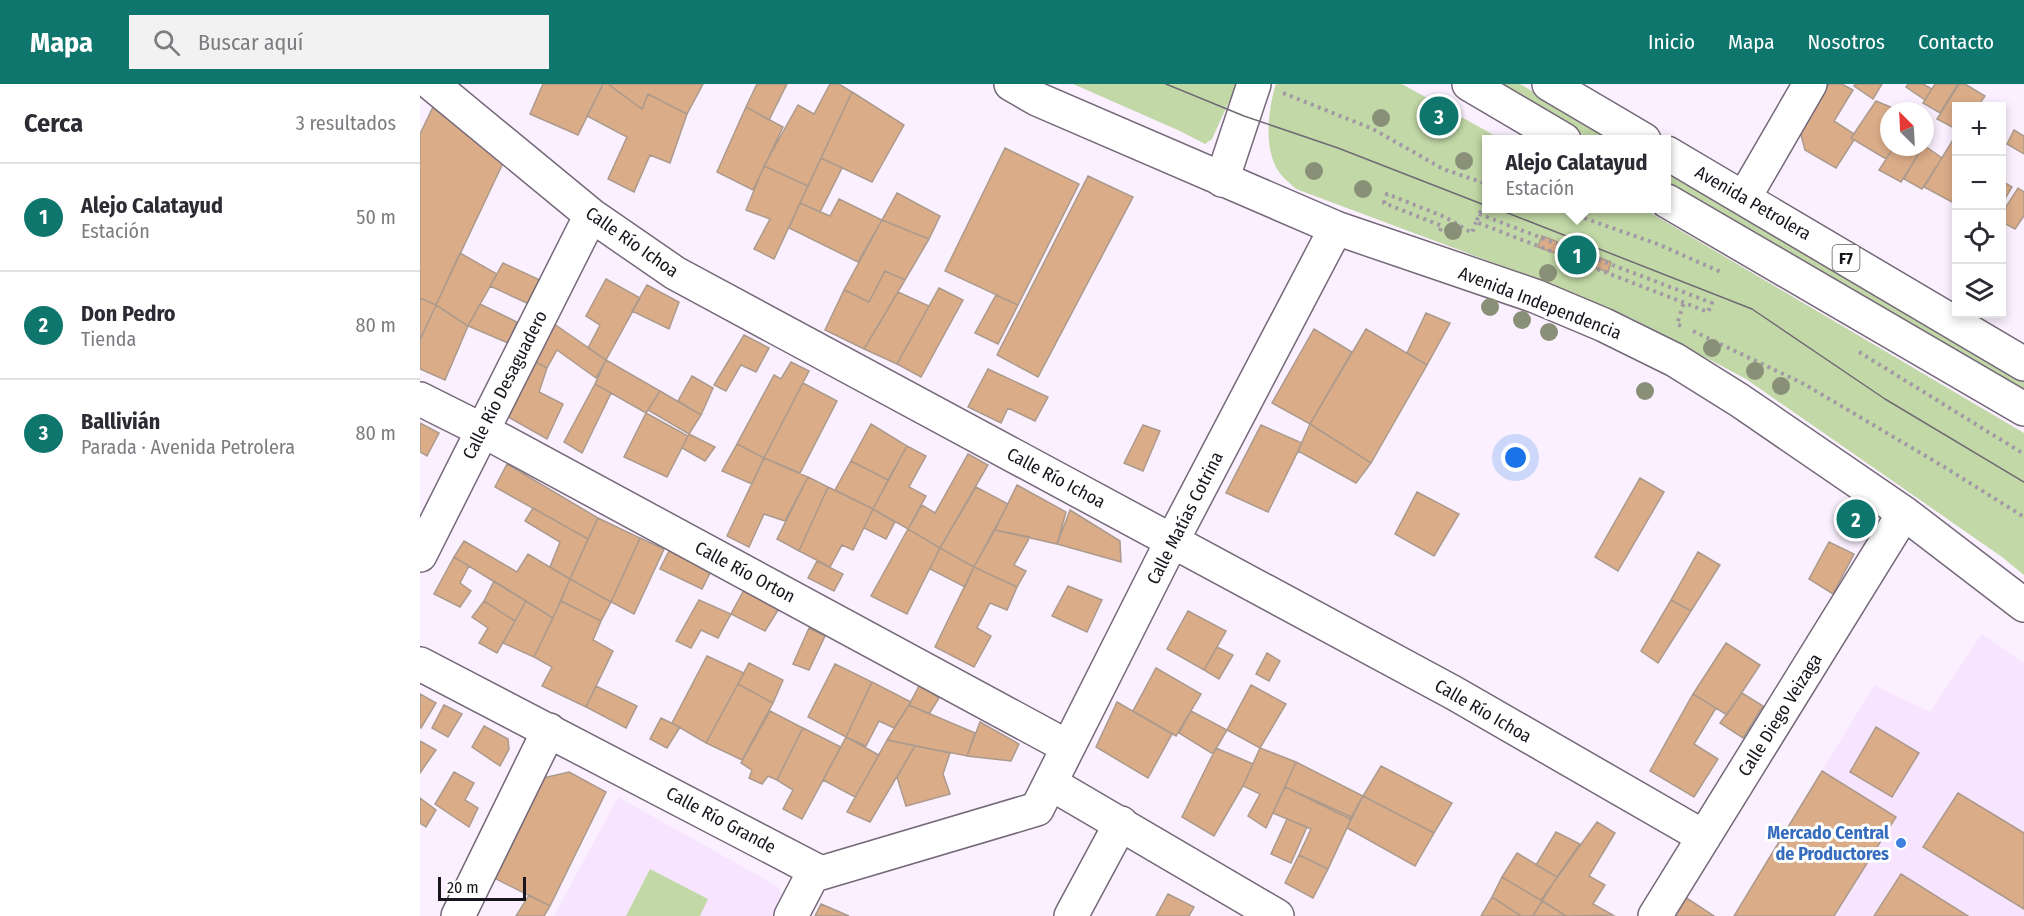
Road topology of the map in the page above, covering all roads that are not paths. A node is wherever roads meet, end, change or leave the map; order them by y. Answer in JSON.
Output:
{"nodes":[{"id":1,"x":432,"y":84,"type":"edge"},
{"id":2,"x":1011,"y":84,"type":"edge"},
{"id":3,"x":1469,"y":84,"type":"edge"},
{"id":4,"x":1550,"y":84,"type":"edge"},
{"id":5,"x":1810,"y":84,"type":"edge"},
{"id":6,"x":1268,"y":88,"type":"edge"},
{"id":7,"x":1555,"y":135,"type":"edge"},
{"id":8,"x":1636,"y":135,"type":"edge"},
{"id":9,"x":1671,"y":155,"type":"edge"},
{"id":10,"x":1222,"y":180,"type":"junction"},
{"id":11,"x":1744,"y":198,"type":"junction"},
{"id":12,"x":1671,"y":203,"type":"edge"},
{"id":13,"x":591,"y":215,"type":"junction"},
{"id":14,"x":1336,"y":228,"type":"junction"},
{"id":15,"x":2024,"y":364,"type":"edge"},
{"id":16,"x":420,"y":399,"type":"edge"},
{"id":17,"x":2024,"y":409,"type":"edge"},
{"id":18,"x":483,"y":430,"type":"junction"},
{"id":19,"x":1904,"y":513,"type":"junction"},
{"id":20,"x":1173,"y":541,"type":"junction"},
{"id":21,"x":420,"y":555,"type":"edge"},
{"id":22,"x":2024,"y":605,"type":"edge"},
{"id":23,"x":420,"y":664,"type":"edge"},
{"id":24,"x":549,"y":730,"type":"junction"},
{"id":25,"x":1068,"y":747,"type":"junction"},
{"id":26,"x":1044,"y":796,"type":"junction"},
{"id":27,"x":1121,"y":823,"type":"junction"},
{"id":28,"x":1704,"y":837,"type":"junction"},
{"id":29,"x":815,"y":870,"type":"junction"},
{"id":30,"x":458,"y":916,"type":"edge"},
{"id":31,"x":791,"y":916,"type":"edge"},
{"id":32,"x":1071,"y":916,"type":"edge"},
{"id":33,"x":1277,"y":916,"type":"edge"},
{"id":34,"x":1655,"y":916,"type":"edge"}],
"edges":[{"from":1,"to":13,"type":"main road","name":"Calle Río Ichoa"},
{"from":2,"to":10,"type":"main road","name":"Avenida Independencia"},
{"from":3,"to":7,"type":"main road"},
{"from":4,"to":8,"type":"main road"},
{"from":5,"to":11,"type":"main road"},
{"from":6,"to":10,"type":"main road"},
{"from":9,"to":11,"type":"main road","name":"Avenida Petrolera","number":"F7"},
{"from":10,"to":14,"type":"main road","name":"Avenida Independencia"},
{"from":11,"to":15,"type":"main road","name":"Avenida Petrolera","number":"F7"},
{"from":12,"to":17,"type":"main road","number":"F7"},
{"from":13,"to":18,"type":"main road","name":"Calle Río Desaguadero"},
{"from":13,"to":20,"type":"main road","name":"Calle Río Ichoa"},
{"from":14,"to":19,"type":"main road","name":"Avenida Independencia"},
{"from":14,"to":20,"type":"main road","name":"Calle Matías Cotrina"},
{"from":16,"to":18,"type":"main road","name":"Calle Río Orton"},
{"from":18,"to":21,"type":"main road","name":"Calle Río Desaguadero"},
{"from":18,"to":25,"type":"main road","name":"Calle Río Orton"},
{"from":19,"to":22,"type":"main road","name":"Avenida Independencia"},
{"from":19,"to":28,"type":"main road","name":"Calle Diego Veizaga"},
{"from":20,"to":25,"type":"main road","name":"Calle Matías Cotrina"},
{"from":20,"to":28,"type":"main road","name":"Calle Río Ichoa"},
{"from":23,"to":24,"type":"main road","name":"Calle Río Grande"},
{"from":24,"to":29,"type":"main road","name":"Calle Río Grande"},
{"from":24,"to":30,"type":"main road"},
{"from":25,"to":26,"type":"main road","name":"Calle Matías Cotrina"},
{"from":26,"to":27,"type":"main road"},
{"from":26,"to":29,"type":"main road"},
{"from":27,"to":32,"type":"main road"},
{"from":27,"to":33,"type":"main road"},
{"from":28,"to":34,"type":"main road","name":"Calle Diego Veizaga"},
{"from":29,"to":31,"type":"main road"}]}
